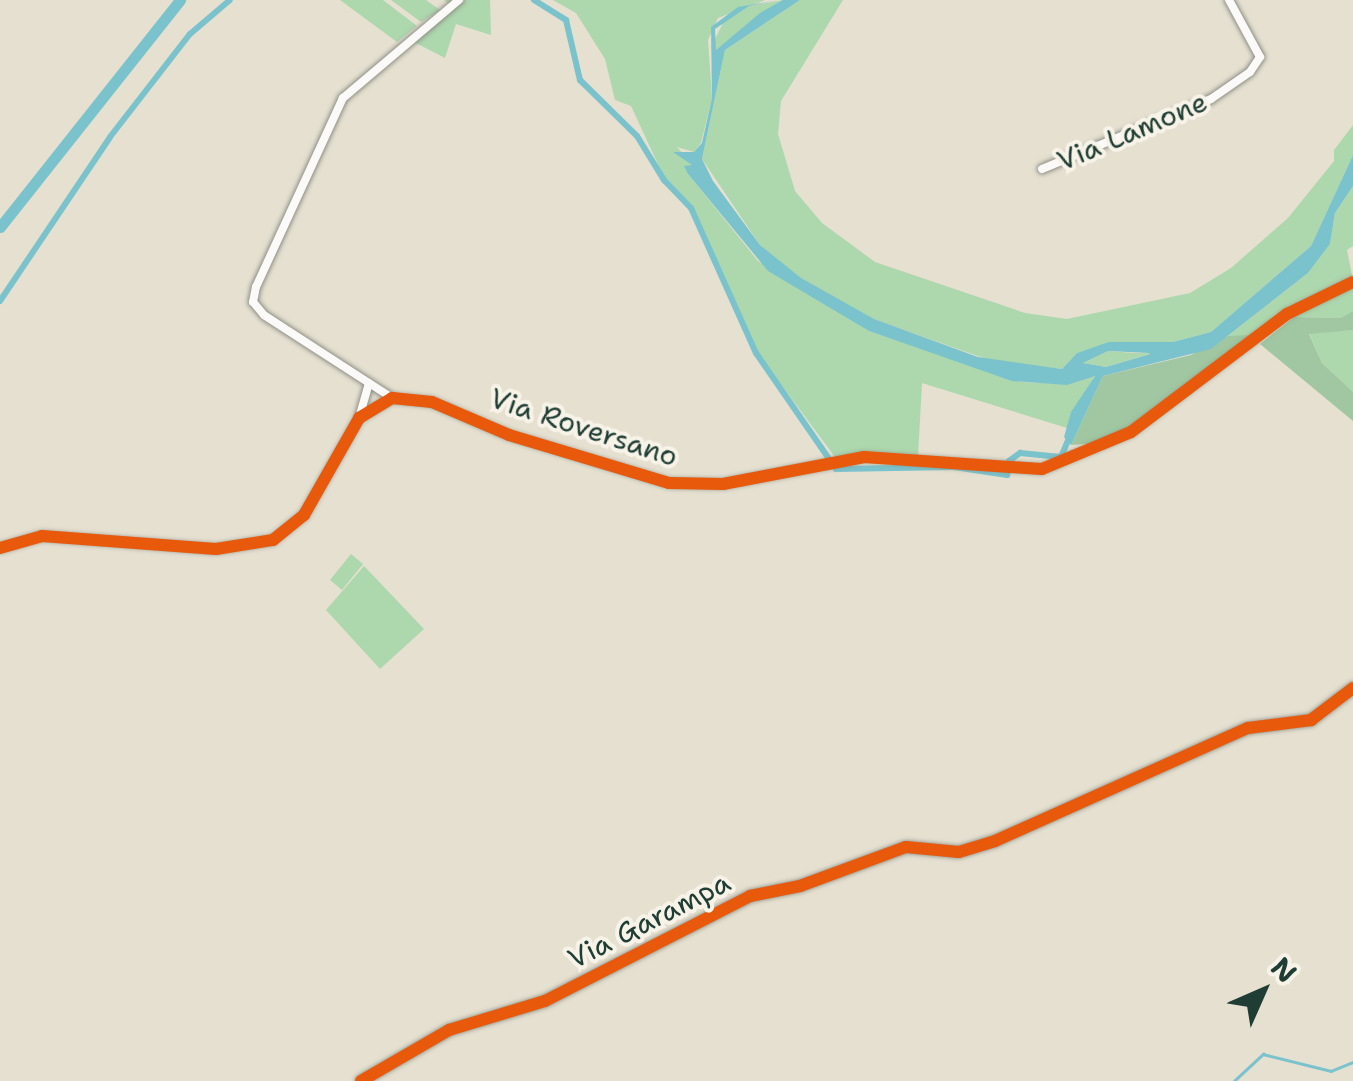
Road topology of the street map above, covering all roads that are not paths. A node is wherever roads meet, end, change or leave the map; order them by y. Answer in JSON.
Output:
{"nodes":[{"id":1,"x":459,"y":0,"type":"edge"},
{"id":2,"x":1228,"y":0,"type":"edge"},
{"id":3,"x":1042,"y":169,"type":"dead end"},
{"id":4,"x":1353,"y":282,"type":"edge"},
{"id":5,"x":369,"y":383,"type":"junction"},
{"id":6,"x":392,"y":398,"type":"junction"},
{"id":7,"x":359,"y":418,"type":"junction"},
{"id":8,"x":0,"y":548,"type":"edge"},
{"id":9,"x":1353,"y":688,"type":"edge"},
{"id":10,"x":361,"y":1081,"type":"edge"}],
"edges":[{"from":1,"to":5,"type":"street"},
{"from":2,"to":3,"type":"street","name":"Via Lamone"},
{"from":4,"to":6,"type":"street","name":"Via Roversano"},
{"from":5,"to":6,"type":"street"},
{"from":5,"to":7,"type":"street"},
{"from":6,"to":7,"type":"street"},
{"from":7,"to":8,"type":"street"},
{"from":9,"to":10,"type":"street","name":"Via Garampa"}]}
